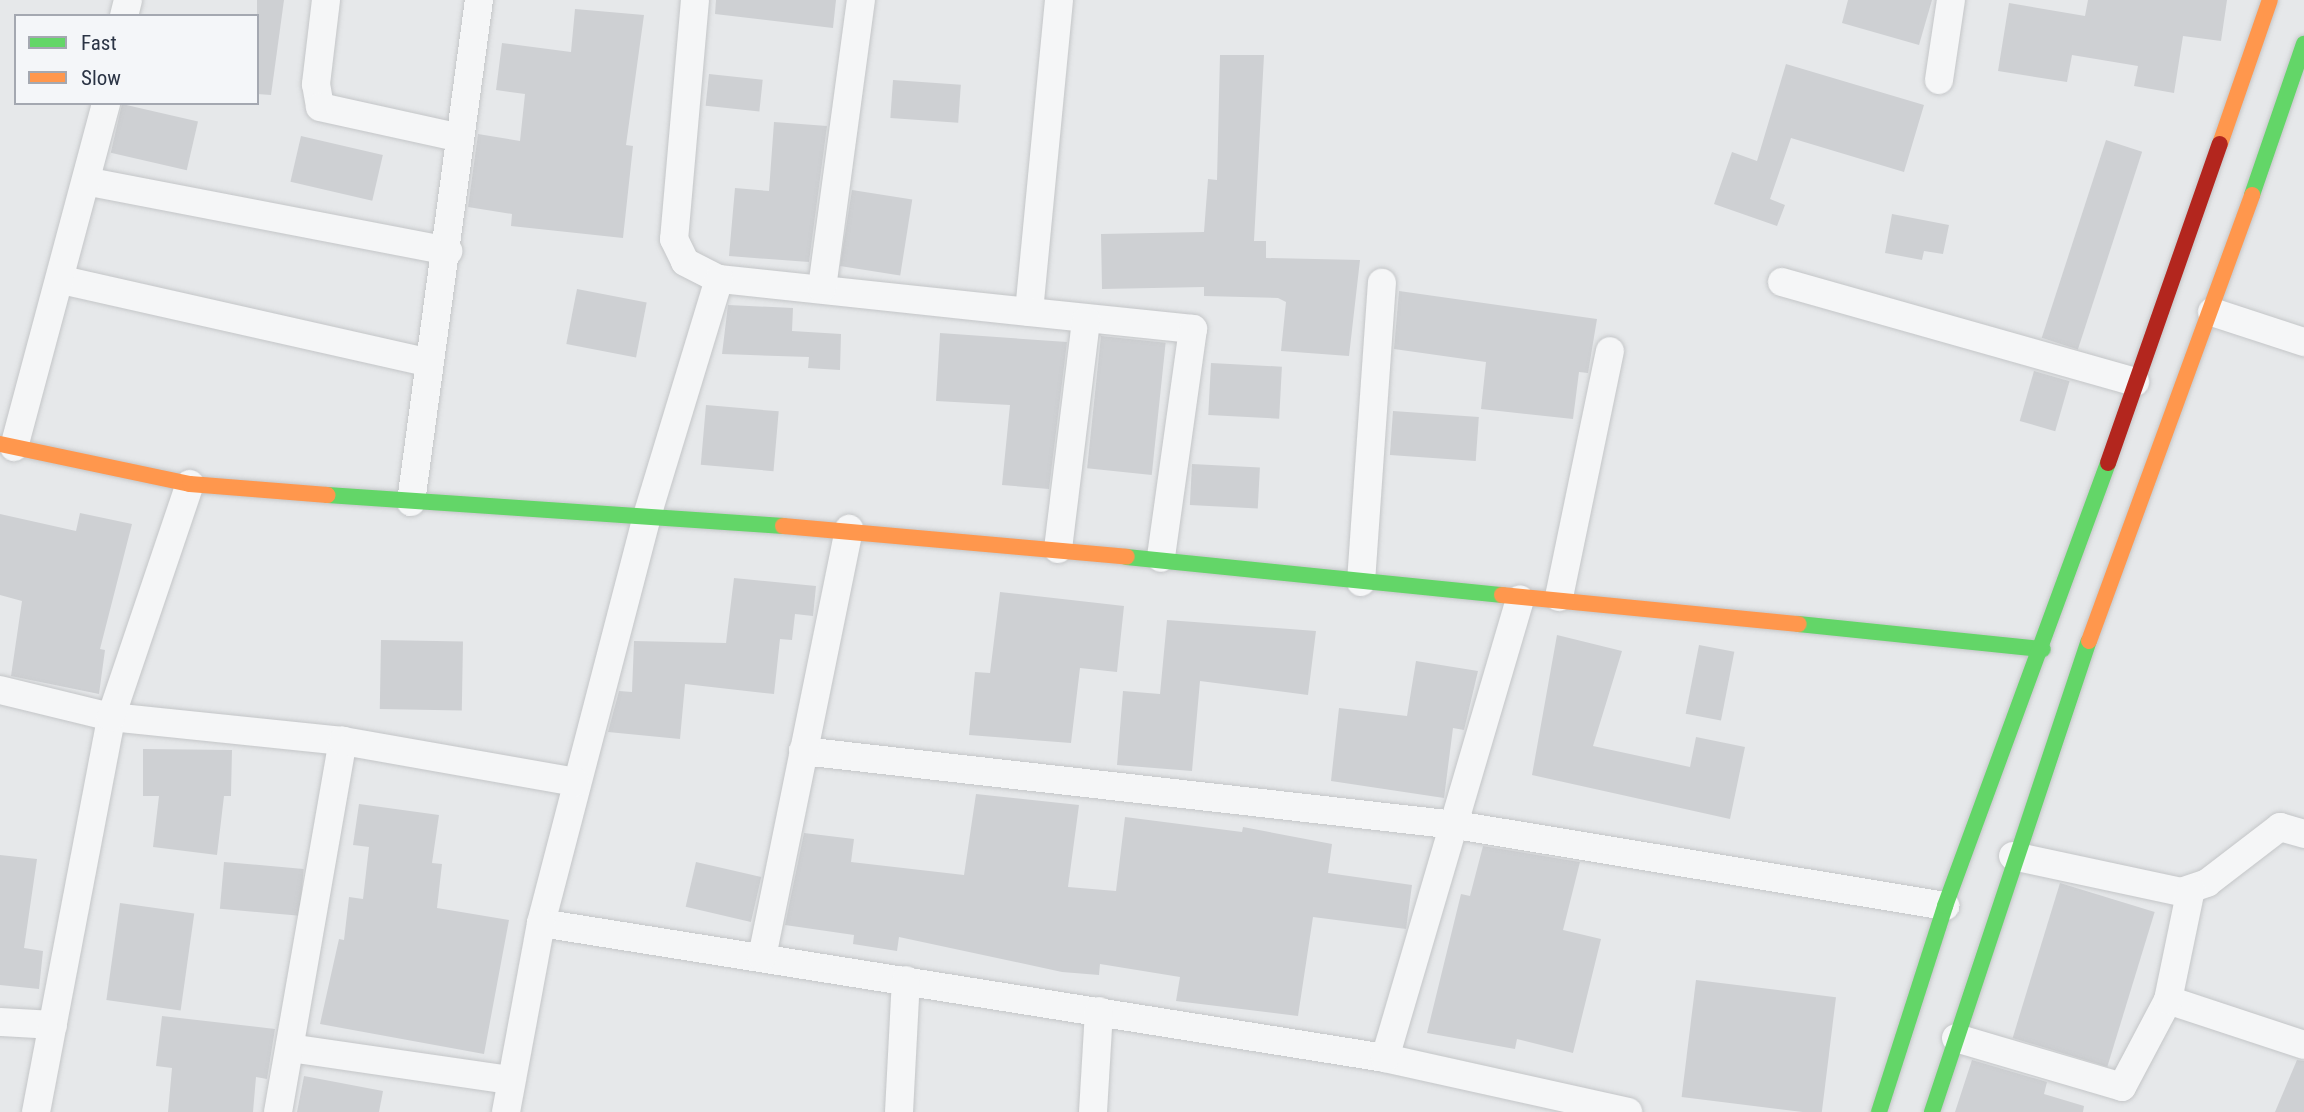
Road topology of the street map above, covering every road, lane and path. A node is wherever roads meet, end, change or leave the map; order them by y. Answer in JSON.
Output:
{"nodes":[{"id":1,"x":326,"y":0,"type":"edge"},
{"id":2,"x":479,"y":0,"type":"edge"},
{"id":3,"x":695,"y":0,"type":"edge"},
{"id":4,"x":861,"y":0,"type":"edge"},
{"id":5,"x":1059,"y":0,"type":"edge"},
{"id":6,"x":1951,"y":0,"type":"edge"},
{"id":7,"x":2270,"y":0,"type":"edge"},
{"id":8,"x":2304,"y":44,"type":"edge"},
{"id":9,"x":1939,"y":80,"type":"dead end"},
{"id":10,"x":2300,"y":84,"type":"edge"},
{"id":11,"x":106,"y":105,"type":"edge"},
{"id":12,"x":456,"y":137,"type":"junction"},
{"id":13,"x":90,"y":182,"type":"junction"},
{"id":14,"x":448,"y":251,"type":"junction"},
{"id":15,"x":719,"y":279,"type":"junction"},
{"id":16,"x":62,"y":280,"type":"junction"},
{"id":17,"x":1782,"y":282,"type":"dead end"},
{"id":18,"x":1382,"y":283,"type":"dead end"},
{"id":19,"x":822,"y":289,"type":"junction"},
{"id":20,"x":1029,"y":312,"type":"junction"},
{"id":21,"x":2212,"y":312,"type":"junction"},
{"id":22,"x":1086,"y":321,"type":"junction"},
{"id":23,"x":2304,"y":342,"type":"edge"},
{"id":24,"x":1610,"y":351,"type":"dead end"},
{"id":25,"x":429,"y":363,"type":"junction"},
{"id":26,"x":2135,"y":382,"type":"junction"},
{"id":27,"x":7,"y":445,"type":"edge"},
{"id":28,"x":190,"y":484,"type":"junction"},
{"id":29,"x":411,"y":502,"type":"junction"},
{"id":30,"x":646,"y":520,"type":"junction"},
{"id":31,"x":849,"y":529,"type":"junction"},
{"id":32,"x":1058,"y":549,"type":"junction"},
{"id":33,"x":1161,"y":558,"type":"junction"},
{"id":34,"x":1361,"y":582,"type":"junction"},
{"id":35,"x":1559,"y":597,"type":"junction"},
{"id":36,"x":1520,"y":599,"type":"junction"},
{"id":37,"x":2043,"y":649,"type":"junction"},
{"id":38,"x":0,"y":690,"type":"edge"},
{"id":39,"x":111,"y":717,"type":"junction"},
{"id":40,"x":343,"y":741,"type":"junction"},
{"id":41,"x":803,"y":751,"type":"junction"},
{"id":42,"x":575,"y":782,"type":"junction"},
{"id":43,"x":1456,"y":825,"type":"junction"},
{"id":44,"x":2304,"y":834,"type":"edge"},
{"id":45,"x":2013,"y":856,"type":"junction"},
{"id":46,"x":2191,"y":888,"type":"junction"},
{"id":47,"x":1945,"y":906,"type":"junction"},
{"id":48,"x":541,"y":923,"type":"junction"},
{"id":49,"x":762,"y":957,"type":"junction"},
{"id":50,"x":906,"y":979,"type":"junction"},
{"id":51,"x":2168,"y":1000,"type":"junction"},
{"id":52,"x":1099,"y":1011,"type":"junction"},
{"id":53,"x":0,"y":1022,"type":"edge"},
{"id":54,"x":53,"y":1025,"type":"junction"},
{"id":55,"x":1956,"y":1038,"type":"junction"},
{"id":56,"x":2304,"y":1045,"type":"edge"},
{"id":57,"x":290,"y":1048,"type":"junction"},
{"id":58,"x":1385,"y":1058,"type":"junction"},
{"id":59,"x":509,"y":1080,"type":"junction"},
{"id":60,"x":36,"y":1112,"type":"edge"},
{"id":61,"x":278,"y":1112,"type":"edge"},
{"id":62,"x":506,"y":1112,"type":"edge"},
{"id":63,"x":899,"y":1112,"type":"edge"},
{"id":64,"x":1093,"y":1112,"type":"edge"},
{"id":65,"x":1628,"y":1112,"type":"edge"},
{"id":66,"x":1879,"y":1112,"type":"edge"},
{"id":67,"x":1932,"y":1112,"type":"edge"}],
"edges":[{"from":1,"to":12,"type":"street"},
{"from":2,"to":12,"type":"street"},
{"from":3,"to":15,"type":"street"},
{"from":4,"to":19,"type":"street"},
{"from":5,"to":20,"type":"street"},
{"from":6,"to":9,"type":"street"},
{"from":7,"to":26,"type":"main road"},
{"from":8,"to":10,"type":"main road"},
{"from":10,"to":21,"type":"main road"},
{"from":11,"to":13,"type":"street"},
{"from":12,"to":14,"type":"street"},
{"from":13,"to":14,"type":"street"},
{"from":13,"to":16,"type":"street"},
{"from":14,"to":25,"type":"street"},
{"from":15,"to":19,"type":"street"},
{"from":15,"to":30,"type":"street"},
{"from":16,"to":25,"type":"street"},
{"from":16,"to":27,"type":"street"},
{"from":17,"to":26,"type":"street"},
{"from":18,"to":34,"type":"street"},
{"from":19,"to":20,"type":"street"},
{"from":20,"to":22,"type":"street"},
{"from":21,"to":23,"type":"street"},
{"from":21,"to":45,"type":"main road"},
{"from":22,"to":32,"type":"street"},
{"from":22,"to":33,"type":"street"},
{"from":24,"to":35,"type":"street"},
{"from":25,"to":29,"type":"street"},
{"from":26,"to":37,"type":"main road"},
{"from":27,"to":28,"type":"main road"},
{"from":28,"to":29,"type":"main road"},
{"from":28,"to":39,"type":"street"},
{"from":29,"to":30,"type":"main road"},
{"from":30,"to":31,"type":"main road"},
{"from":30,"to":42,"type":"street"},
{"from":31,"to":32,"type":"main road"},
{"from":31,"to":41,"type":"street"},
{"from":32,"to":33,"type":"main road"},
{"from":33,"to":34,"type":"main road"},
{"from":34,"to":36,"type":"main road"},
{"from":35,"to":36,"type":"main road"},
{"from":35,"to":37,"type":"main road"},
{"from":36,"to":43,"type":"street"},
{"from":37,"to":47,"type":"main road"},
{"from":38,"to":39,"type":"street"},
{"from":39,"to":40,"type":"street"},
{"from":39,"to":54,"type":"street"},
{"from":40,"to":42,"type":"street"},
{"from":40,"to":57,"type":"street"},
{"from":41,"to":43,"type":"street"},
{"from":41,"to":49,"type":"street"},
{"from":42,"to":48,"type":"street"},
{"from":43,"to":47,"type":"street"},
{"from":43,"to":58,"type":"street"},
{"from":44,"to":46,"type":"street"},
{"from":45,"to":46,"type":"street"},
{"from":45,"to":55,"type":"main road"},
{"from":46,"to":51,"type":"street"},
{"from":47,"to":66,"type":"main road"},
{"from":48,"to":49,"type":"street"},
{"from":48,"to":59,"type":"street"},
{"from":49,"to":50,"type":"street"},
{"from":50,"to":52,"type":"street"},
{"from":50,"to":63,"type":"street"},
{"from":51,"to":55,"type":"street"},
{"from":51,"to":56,"type":"street"},
{"from":52,"to":58,"type":"street"},
{"from":52,"to":64,"type":"street"},
{"from":53,"to":54,"type":"street"},
{"from":54,"to":60,"type":"street"},
{"from":55,"to":67,"type":"main road"},
{"from":57,"to":59,"type":"street"},
{"from":57,"to":61,"type":"street"},
{"from":58,"to":65,"type":"street"},
{"from":59,"to":62,"type":"street"}]}
